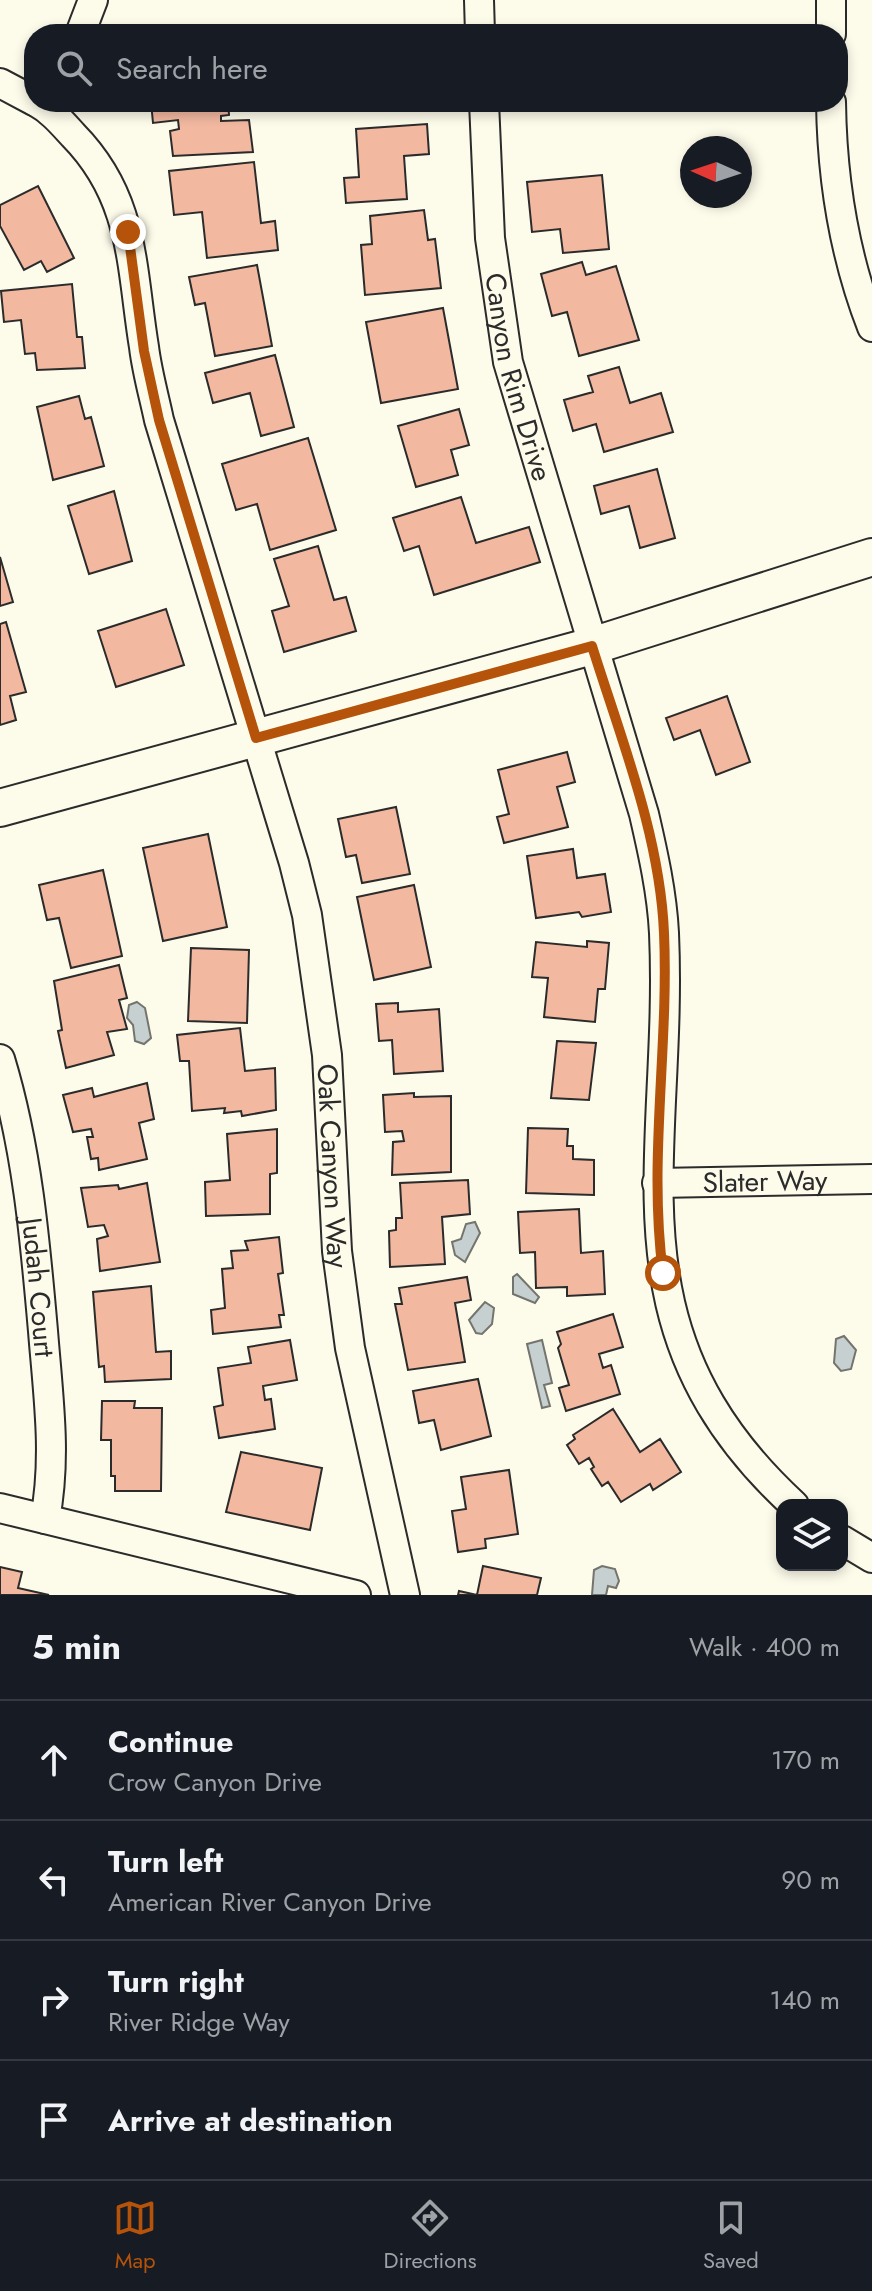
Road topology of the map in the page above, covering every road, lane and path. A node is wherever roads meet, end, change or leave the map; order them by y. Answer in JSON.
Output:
{"nodes":[{"id":1,"x":93,"y":0,"type":"edge"},
{"id":2,"x":479,"y":0,"type":"edge"},
{"id":3,"x":831,"y":0,"type":"edge"},
{"id":4,"x":84,"y":24,"type":"edge"},
{"id":5,"x":480,"y":24,"type":"edge"},
{"id":6,"x":831,"y":24,"type":"edge"},
{"id":7,"x":0,"y":83,"type":"edge"},
{"id":8,"x":24,"y":95,"type":"edge"},
{"id":9,"x":48,"y":112,"type":"edge"},
{"id":10,"x":484,"y":112,"type":"edge"},
{"id":11,"x":832,"y":112,"type":"edge"},
{"id":12,"x":872,"y":327,"type":"edge"},
{"id":13,"x":872,"y":557,"type":"edge"},
{"id":14,"x":592,"y":646,"type":"junction"},
{"id":15,"x":256,"y":738,"type":"junction"},
{"id":16,"x":0,"y":808,"type":"edge"},
{"id":17,"x":0,"y":1059,"type":"edge"},
{"id":18,"x":872,"y":1179,"type":"edge"},
{"id":19,"x":657,"y":1183,"type":"junction"},
{"id":20,"x":788,"y":1499,"type":"edge"},
{"id":21,"x":0,"y":1508,"type":"edge"},
{"id":22,"x":45,"y":1519,"type":"junction"},
{"id":23,"x":848,"y":1544,"type":"edge"},
{"id":24,"x":872,"y":1558,"type":"edge"},
{"id":25,"x":356,"y":1595,"type":"edge"},
{"id":26,"x":405,"y":1595,"type":"edge"}],
"edges":[{"from":1,"to":4,"type":"street"},
{"from":2,"to":5,"type":"street"},
{"from":3,"to":6,"type":"street"},
{"from":7,"to":8,"type":"street","name":"Oak Canyon Way"},
{"from":9,"to":15,"type":"street","name":"Oak Canyon Way"},
{"from":10,"to":14,"type":"street","name":"Canyon Rim Drive"},
{"from":11,"to":12,"type":"street"},
{"from":13,"to":14,"type":"main road"},
{"from":14,"to":15,"type":"main road"},
{"from":14,"to":19,"type":"street","name":"Canyon Rim Drive"},
{"from":15,"to":16,"type":"main road"},
{"from":15,"to":26,"type":"street","name":"Oak Canyon Way"},
{"from":17,"to":22,"type":"street","name":"Judah Court"},
{"from":18,"to":19,"type":"street","name":"Slater Way"},
{"from":19,"to":20,"type":"street","name":"Canyon Rim Drive"},
{"from":21,"to":22,"type":"street"},
{"from":22,"to":25,"type":"street"},
{"from":23,"to":24,"type":"street"}]}
